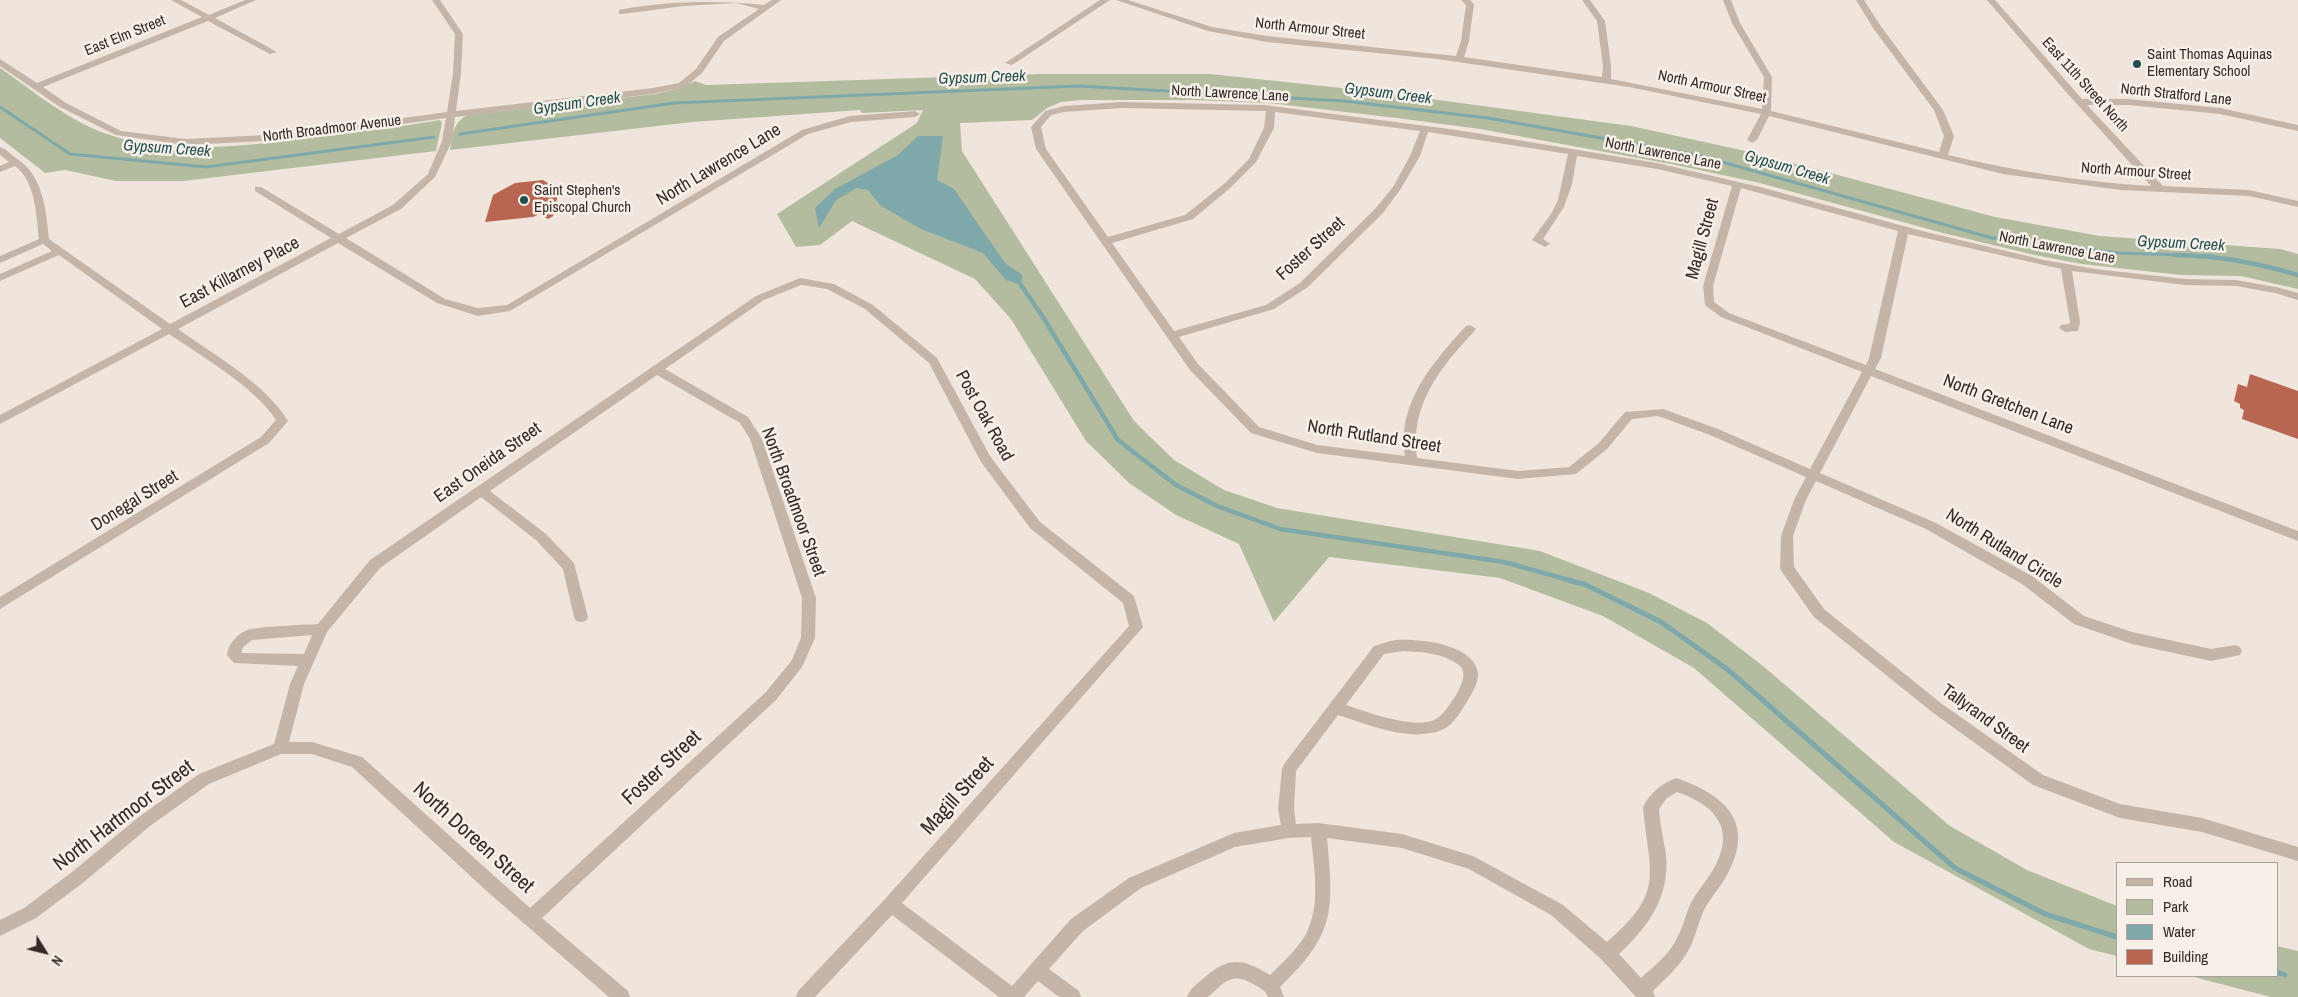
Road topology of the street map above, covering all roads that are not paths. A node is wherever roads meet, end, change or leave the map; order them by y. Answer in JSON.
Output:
{"nodes":[{"id":1,"x":175,"y":0,"type":"edge"},
{"id":2,"x":252,"y":0,"type":"edge"},
{"id":3,"x":436,"y":0,"type":"edge"},
{"id":4,"x":777,"y":0,"type":"edge"},
{"id":5,"x":1106,"y":0,"type":"edge"},
{"id":6,"x":1120,"y":0,"type":"edge"},
{"id":7,"x":1465,"y":0,"type":"edge"},
{"id":8,"x":1586,"y":0,"type":"edge"},
{"id":9,"x":1727,"y":0,"type":"edge"},
{"id":10,"x":1860,"y":0,"type":"edge"},
{"id":11,"x":1991,"y":0,"type":"edge"},
{"id":12,"x":765,"y":8,"type":"junction"},
{"id":13,"x":622,"y":12,"type":"dead end"},
{"id":14,"x":210,"y":17,"type":"junction"},
{"id":15,"x":273,"y":52,"type":"dead end"},
{"id":16,"x":1459,"y":59,"type":"junction"},
{"id":17,"x":0,"y":62,"type":"edge"},
{"id":18,"x":1009,"y":63,"type":"dead end"},
{"id":19,"x":1606,"y":80,"type":"junction"},
{"id":20,"x":36,"y":87,"type":"junction"},
{"id":21,"x":2080,"y":102,"type":"junction"},
{"id":22,"x":1271,"y":109,"type":"junction"},
{"id":23,"x":1766,"y":113,"type":"junction"},
{"id":24,"x":915,"y":114,"type":"dead end"},
{"id":25,"x":450,"y":115,"type":"junction"},
{"id":26,"x":1045,"y":117,"type":"joint"},
{"id":27,"x":2298,"y":128,"type":"edge"},
{"id":28,"x":1425,"y":129,"type":"junction"},
{"id":29,"x":1752,"y":140,"type":"dead end"},
{"id":30,"x":0,"y":150,"type":"edge"},
{"id":31,"x":1573,"y":152,"type":"junction"},
{"id":32,"x":1943,"y":156,"type":"junction"},
{"id":33,"x":17,"y":162,"type":"junction"},
{"id":34,"x":0,"y":169,"type":"edge"},
{"id":35,"x":1737,"y":185,"type":"junction"},
{"id":36,"x":2159,"y":188,"type":"junction"},
{"id":37,"x":258,"y":189,"type":"dead end"},
{"id":38,"x":2298,"y":204,"type":"edge"},
{"id":39,"x":1904,"y":230,"type":"junction"},
{"id":40,"x":339,"y":239,"type":"junction"},
{"id":41,"x":44,"y":240,"type":"junction"},
{"id":42,"x":1106,"y":241,"type":"junction"},
{"id":43,"x":1545,"y":244,"type":"dead end"},
{"id":44,"x":60,"y":251,"type":"junction"},
{"id":45,"x":0,"y":260,"type":"edge"},
{"id":46,"x":2066,"y":267,"type":"junction"},
{"id":47,"x":0,"y":278,"type":"edge"},
{"id":48,"x":800,"y":281,"type":"joint"},
{"id":49,"x":2298,"y":297,"type":"edge"},
{"id":50,"x":1709,"y":303,"type":"joint"},
{"id":51,"x":2065,"y":328,"type":"dead end"},
{"id":52,"x":1470,"y":329,"type":"dead end"},
{"id":53,"x":170,"y":330,"type":"junction"},
{"id":54,"x":1172,"y":335,"type":"junction"},
{"id":55,"x":656,"y":369,"type":"junction"},
{"id":56,"x":1868,"y":370,"type":"junction"},
{"id":57,"x":0,"y":420,"type":"edge"},
{"id":58,"x":1412,"y":462,"type":"junction"},
{"id":59,"x":1814,"y":475,"type":"junction"},
{"id":60,"x":480,"y":490,"type":"junction"},
{"id":61,"x":2298,"y":536,"type":"edge"},
{"id":62,"x":0,"y":604,"type":"edge"},
{"id":63,"x":581,"y":617,"type":"dead end"},
{"id":64,"x":1134,"y":620,"type":"joint"},
{"id":65,"x":322,"y":629,"type":"junction"},
{"id":66,"x":808,"y":638,"type":"joint"},
{"id":67,"x":2235,"y":651,"type":"dead end"},
{"id":68,"x":308,"y":660,"type":"junction"},
{"id":69,"x":1336,"y":708,"type":"junction"},
{"id":70,"x":280,"y":748,"type":"junction"},
{"id":71,"x":1318,"y":830,"type":"junction"},
{"id":72,"x":1289,"y":831,"type":"junction"},
{"id":73,"x":2298,"y":854,"type":"edge"},
{"id":74,"x":891,"y":904,"type":"junction"},
{"id":75,"x":531,"y":918,"type":"junction"},
{"id":76,"x":0,"y":928,"type":"edge"},
{"id":77,"x":1607,"y":953,"type":"junction"},
{"id":78,"x":1036,"y":969,"type":"junction"},
{"id":79,"x":1274,"y":991,"type":"edge"},
{"id":80,"x":1645,"y":994,"type":"edge"},
{"id":81,"x":622,"y":997,"type":"edge"},
{"id":82,"x":804,"y":997,"type":"edge"},
{"id":83,"x":1013,"y":997,"type":"edge"},
{"id":84,"x":1073,"y":997,"type":"edge"},
{"id":85,"x":1195,"y":997,"type":"edge"}],
"edges":[{"from":1,"to":14,"type":"street"},
{"from":2,"to":14,"type":"street","name":"East Elm Street"},
{"from":3,"to":25,"type":"street"},
{"from":4,"to":12,"type":"street"},
{"from":5,"to":18,"type":"street"},
{"from":6,"to":16,"type":"street","name":"North Armour Street"},
{"from":7,"to":16,"type":"street"},
{"from":8,"to":19,"type":"street"},
{"from":9,"to":23,"type":"street"},
{"from":10,"to":32,"type":"street"},
{"from":11,"to":21,"type":"street","name":"East 11th Street North"},
{"from":12,"to":13,"type":"street"},
{"from":12,"to":25,"type":"street","name":"North Broadmoor Avenue"},
{"from":14,"to":15,"type":"street"},
{"from":14,"to":20,"type":"street","name":"East Elm Street"},
{"from":16,"to":19,"type":"street","name":"North Armour Street"},
{"from":17,"to":20,"type":"street","name":"North Broadmoor Avenue"},
{"from":19,"to":23,"type":"street","name":"North Armour Street"},
{"from":20,"to":25,"type":"street","name":"North Broadmoor Avenue"},
{"from":21,"to":27,"type":"street","name":"North Stratford Lane"},
{"from":21,"to":36,"type":"street","name":"East 11th Street North"},
{"from":22,"to":26,"type":"street","name":"North Lawrence Lane"},
{"from":22,"to":28,"type":"street","name":"North Lawrence Lane"},
{"from":22,"to":42,"type":"street"},
{"from":23,"to":29,"type":"street"},
{"from":23,"to":32,"type":"street","name":"North Armour Street"},
{"from":24,"to":40,"type":"street","name":"North Lawrence Lane"},
{"from":25,"to":40,"type":"street","name":"East Killarney Place"},
{"from":26,"to":42,"type":"street","name":"North Rutland Street"},
{"from":28,"to":31,"type":"street","name":"North Lawrence Lane"},
{"from":28,"to":54,"type":"street","name":"Foster Street"},
{"from":30,"to":33,"type":"street"},
{"from":31,"to":35,"type":"street","name":"North Lawrence Lane"},
{"from":31,"to":43,"type":"street"},
{"from":32,"to":36,"type":"street","name":"North Armour Street"},
{"from":33,"to":34,"type":"street"},
{"from":33,"to":41,"type":"street"},
{"from":35,"to":39,"type":"street","name":"North Lawrence Lane"},
{"from":35,"to":50,"type":"street","name":"Magill Street"},
{"from":36,"to":38,"type":"street","name":"North Armour Street"},
{"from":37,"to":40,"type":"street","name":"North Lawrence Lane"},
{"from":39,"to":46,"type":"street","name":"North Lawrence Lane"},
{"from":39,"to":56,"type":"street","name":"Tallyrand Street"},
{"from":40,"to":53,"type":"street","name":"East Killarney Place"},
{"from":41,"to":44,"type":"street"},
{"from":41,"to":45,"type":"street"},
{"from":42,"to":54,"type":"street","name":"North Rutland Street"},
{"from":44,"to":47,"type":"street"},
{"from":44,"to":53,"type":"street"},
{"from":46,"to":49,"type":"street","name":"North Lawrence Lane"},
{"from":46,"to":51,"type":"street"},
{"from":48,"to":55,"type":"street","name":"East Oneida Street"},
{"from":48,"to":64,"type":"street","name":"Post Oak Road"},
{"from":50,"to":56,"type":"street","name":"North Gretchen Lane"},
{"from":52,"to":58,"type":"street"},
{"from":53,"to":57,"type":"street","name":"East Killarney Place"},
{"from":53,"to":62,"type":"street","name":"Donegal Street"},
{"from":54,"to":58,"type":"street","name":"North Rutland Street"},
{"from":55,"to":60,"type":"street","name":"East Oneida Street"},
{"from":55,"to":66,"type":"street","name":"North Broadmoor Street"},
{"from":56,"to":59,"type":"street","name":"Tallyrand Street"},
{"from":56,"to":61,"type":"street","name":"North Gretchen Lane"},
{"from":58,"to":59,"type":"street","name":"North Rutland Street"},
{"from":59,"to":67,"type":"street","name":"North Rutland Circle"},
{"from":59,"to":73,"type":"street","name":"Tallyrand Street"},
{"from":60,"to":63,"type":"street"},
{"from":60,"to":65,"type":"street","name":"East Oneida Street"},
{"from":64,"to":74,"type":"street","name":"Magill Street"},
{"from":65,"to":68,"type":"street","name":"East Oneida Street"},
{"from":65,"to":68,"type":"street"},
{"from":66,"to":75,"type":"street","name":"Foster Street"},
{"from":68,"to":70,"type":"street","name":"East Oneida Street"},
{"from":69,"to":69,"type":"street"},
{"from":69,"to":72,"type":"street"},
{"from":70,"to":75,"type":"street","name":"North Doreen Street"},
{"from":70,"to":76,"type":"street","name":"North Hartmoor Street"},
{"from":71,"to":72,"type":"street"},
{"from":71,"to":77,"type":"street"},
{"from":71,"to":79,"type":"street"},
{"from":72,"to":78,"type":"street"},
{"from":74,"to":82,"type":"street","name":"Magill Street"},
{"from":74,"to":83,"type":"street"},
{"from":75,"to":81,"type":"street","name":"North Doreen Street"},
{"from":77,"to":80,"type":"street"},
{"from":77,"to":80,"type":"street"},
{"from":78,"to":83,"type":"street"},
{"from":78,"to":84,"type":"street"},
{"from":79,"to":85,"type":"street"}]}
